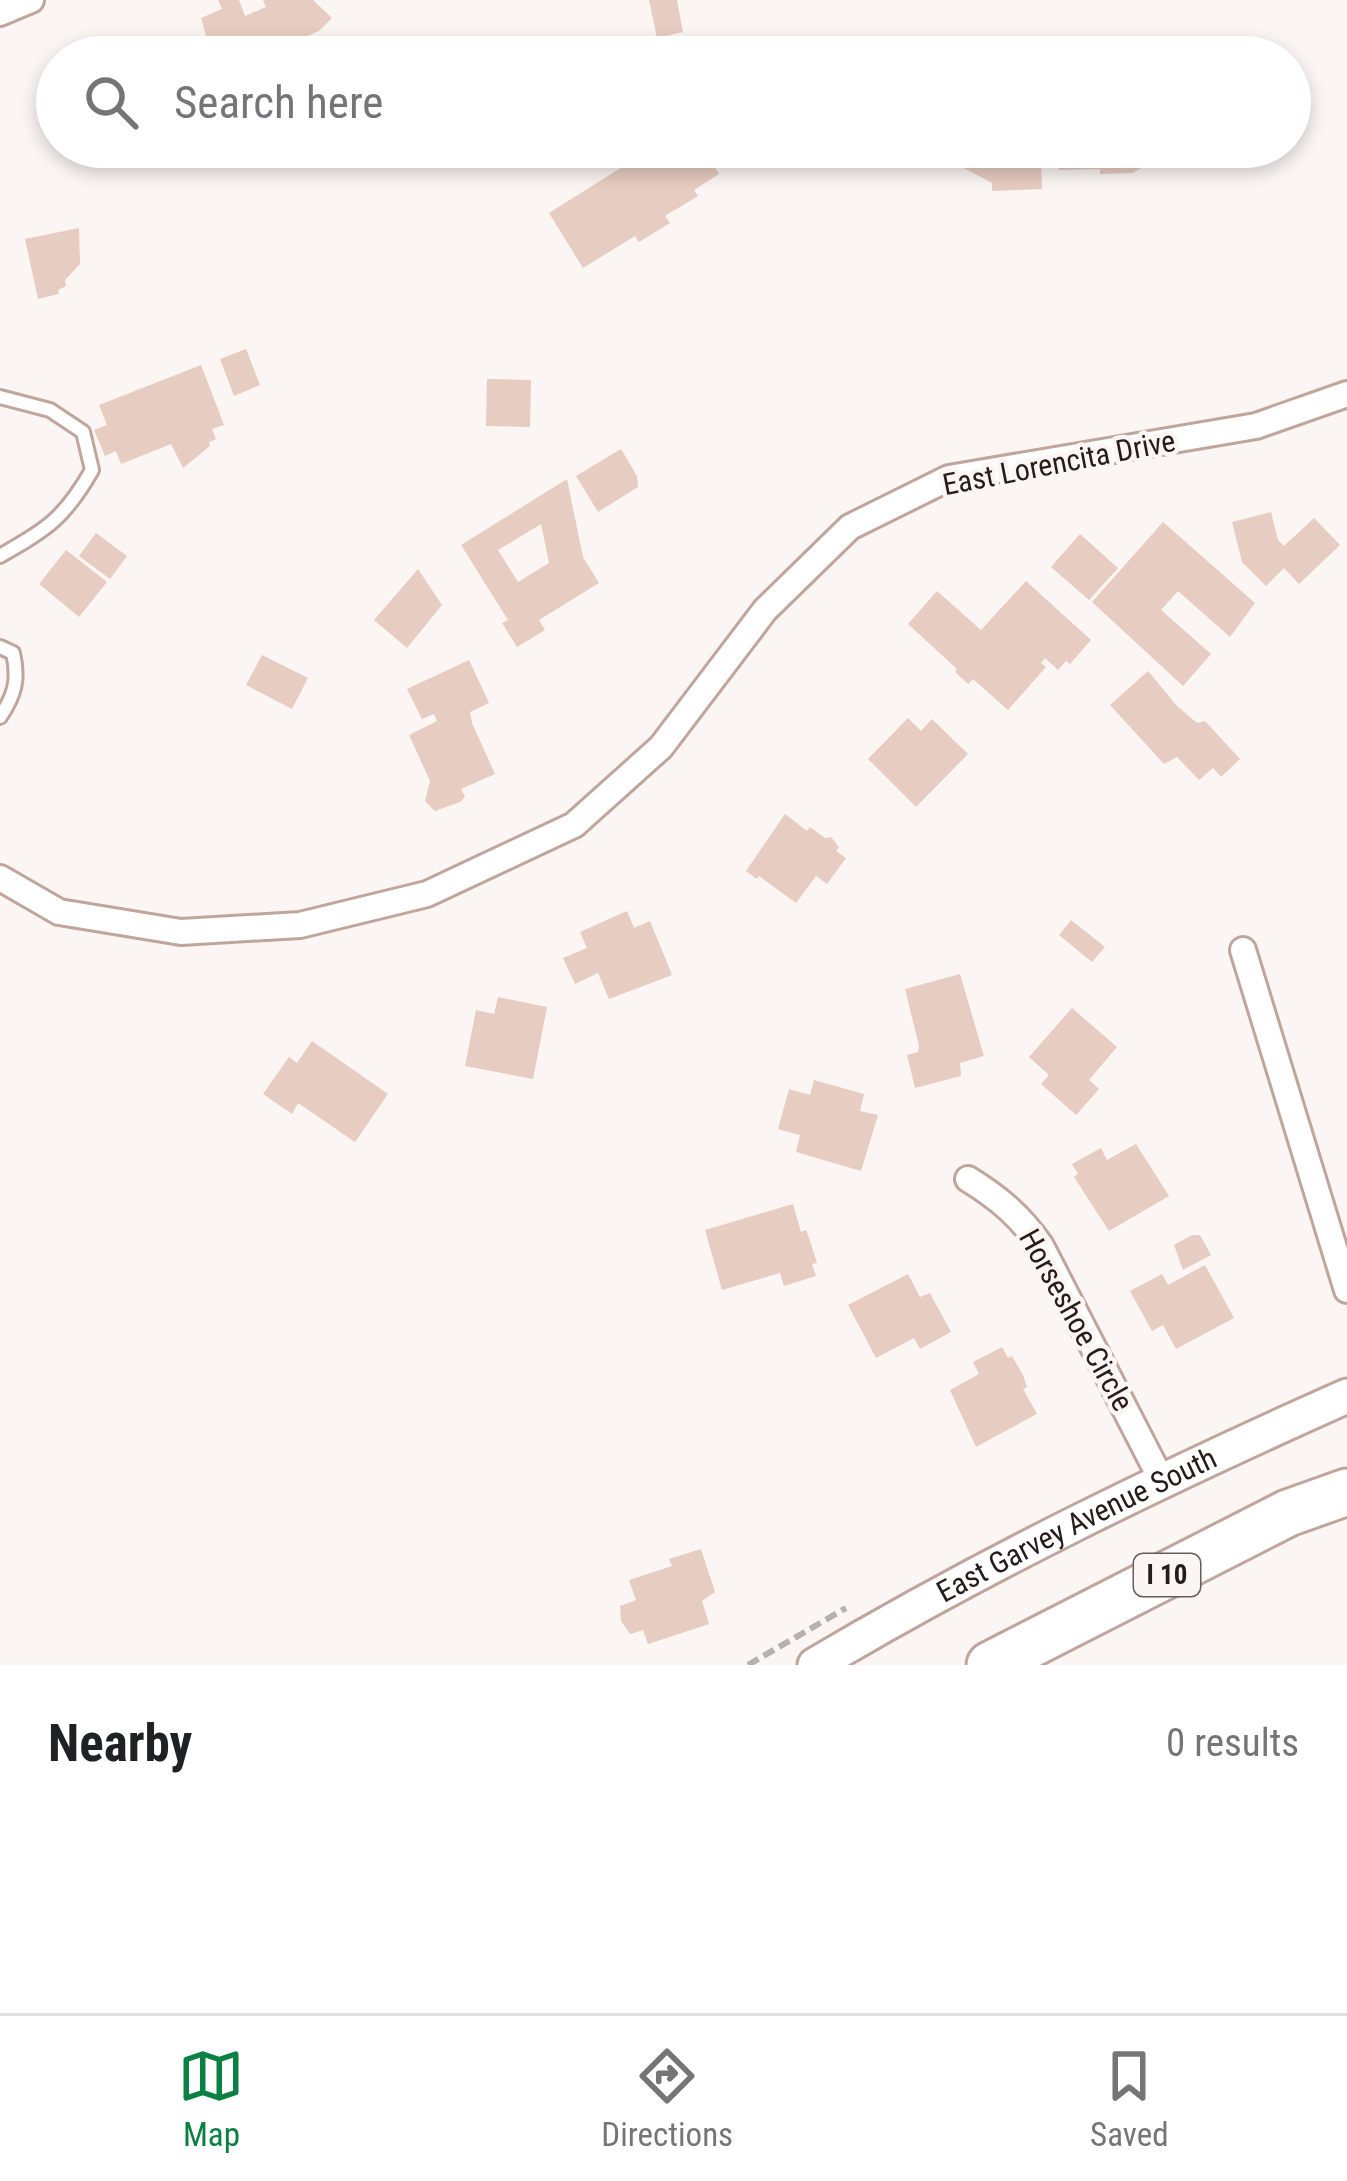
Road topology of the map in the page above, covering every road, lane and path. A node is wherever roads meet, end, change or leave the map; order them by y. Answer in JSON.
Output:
{"nodes":[{"id":1,"x":31,"y":0,"type":"edge"},
{"id":2,"x":0,"y":13,"type":"edge"},
{"id":3,"x":1347,"y":394,"type":"edge"},
{"id":4,"x":0,"y":397,"type":"edge"},
{"id":5,"x":0,"y":556,"type":"edge"},
{"id":6,"x":0,"y":647,"type":"edge"},
{"id":7,"x":0,"y":718,"type":"edge"},
{"id":8,"x":0,"y":878,"type":"edge"},
{"id":9,"x":1244,"y":950,"type":"dead end"},
{"id":10,"x":968,"y":1179,"type":"dead end"},
{"id":11,"x":1347,"y":1290,"type":"edge"},
{"id":12,"x":1347,"y":1396,"type":"edge"},
{"id":13,"x":1161,"y":1479,"type":"junction"},
{"id":14,"x":1347,"y":1492,"type":"edge"},
{"id":15,"x":815,"y":1665,"type":"edge"},
{"id":16,"x":989,"y":1665,"type":"edge"}],
"edges":[{"from":1,"to":2,"type":"street"},
{"from":3,"to":8,"type":"street","name":"East Lorencita Drive"},
{"from":4,"to":5,"type":"lane"},
{"from":6,"to":7,"type":"lane"},
{"from":9,"to":11,"type":"street"},
{"from":10,"to":13,"type":"street","name":"Horseshoe Circle"},
{"from":12,"to":13,"type":"street","name":"East Garvey Avenue South"},
{"from":13,"to":15,"type":"street","name":"East Garvey Avenue South"},
{"from":14,"to":16,"type":"highway","number":"I 10"}]}
